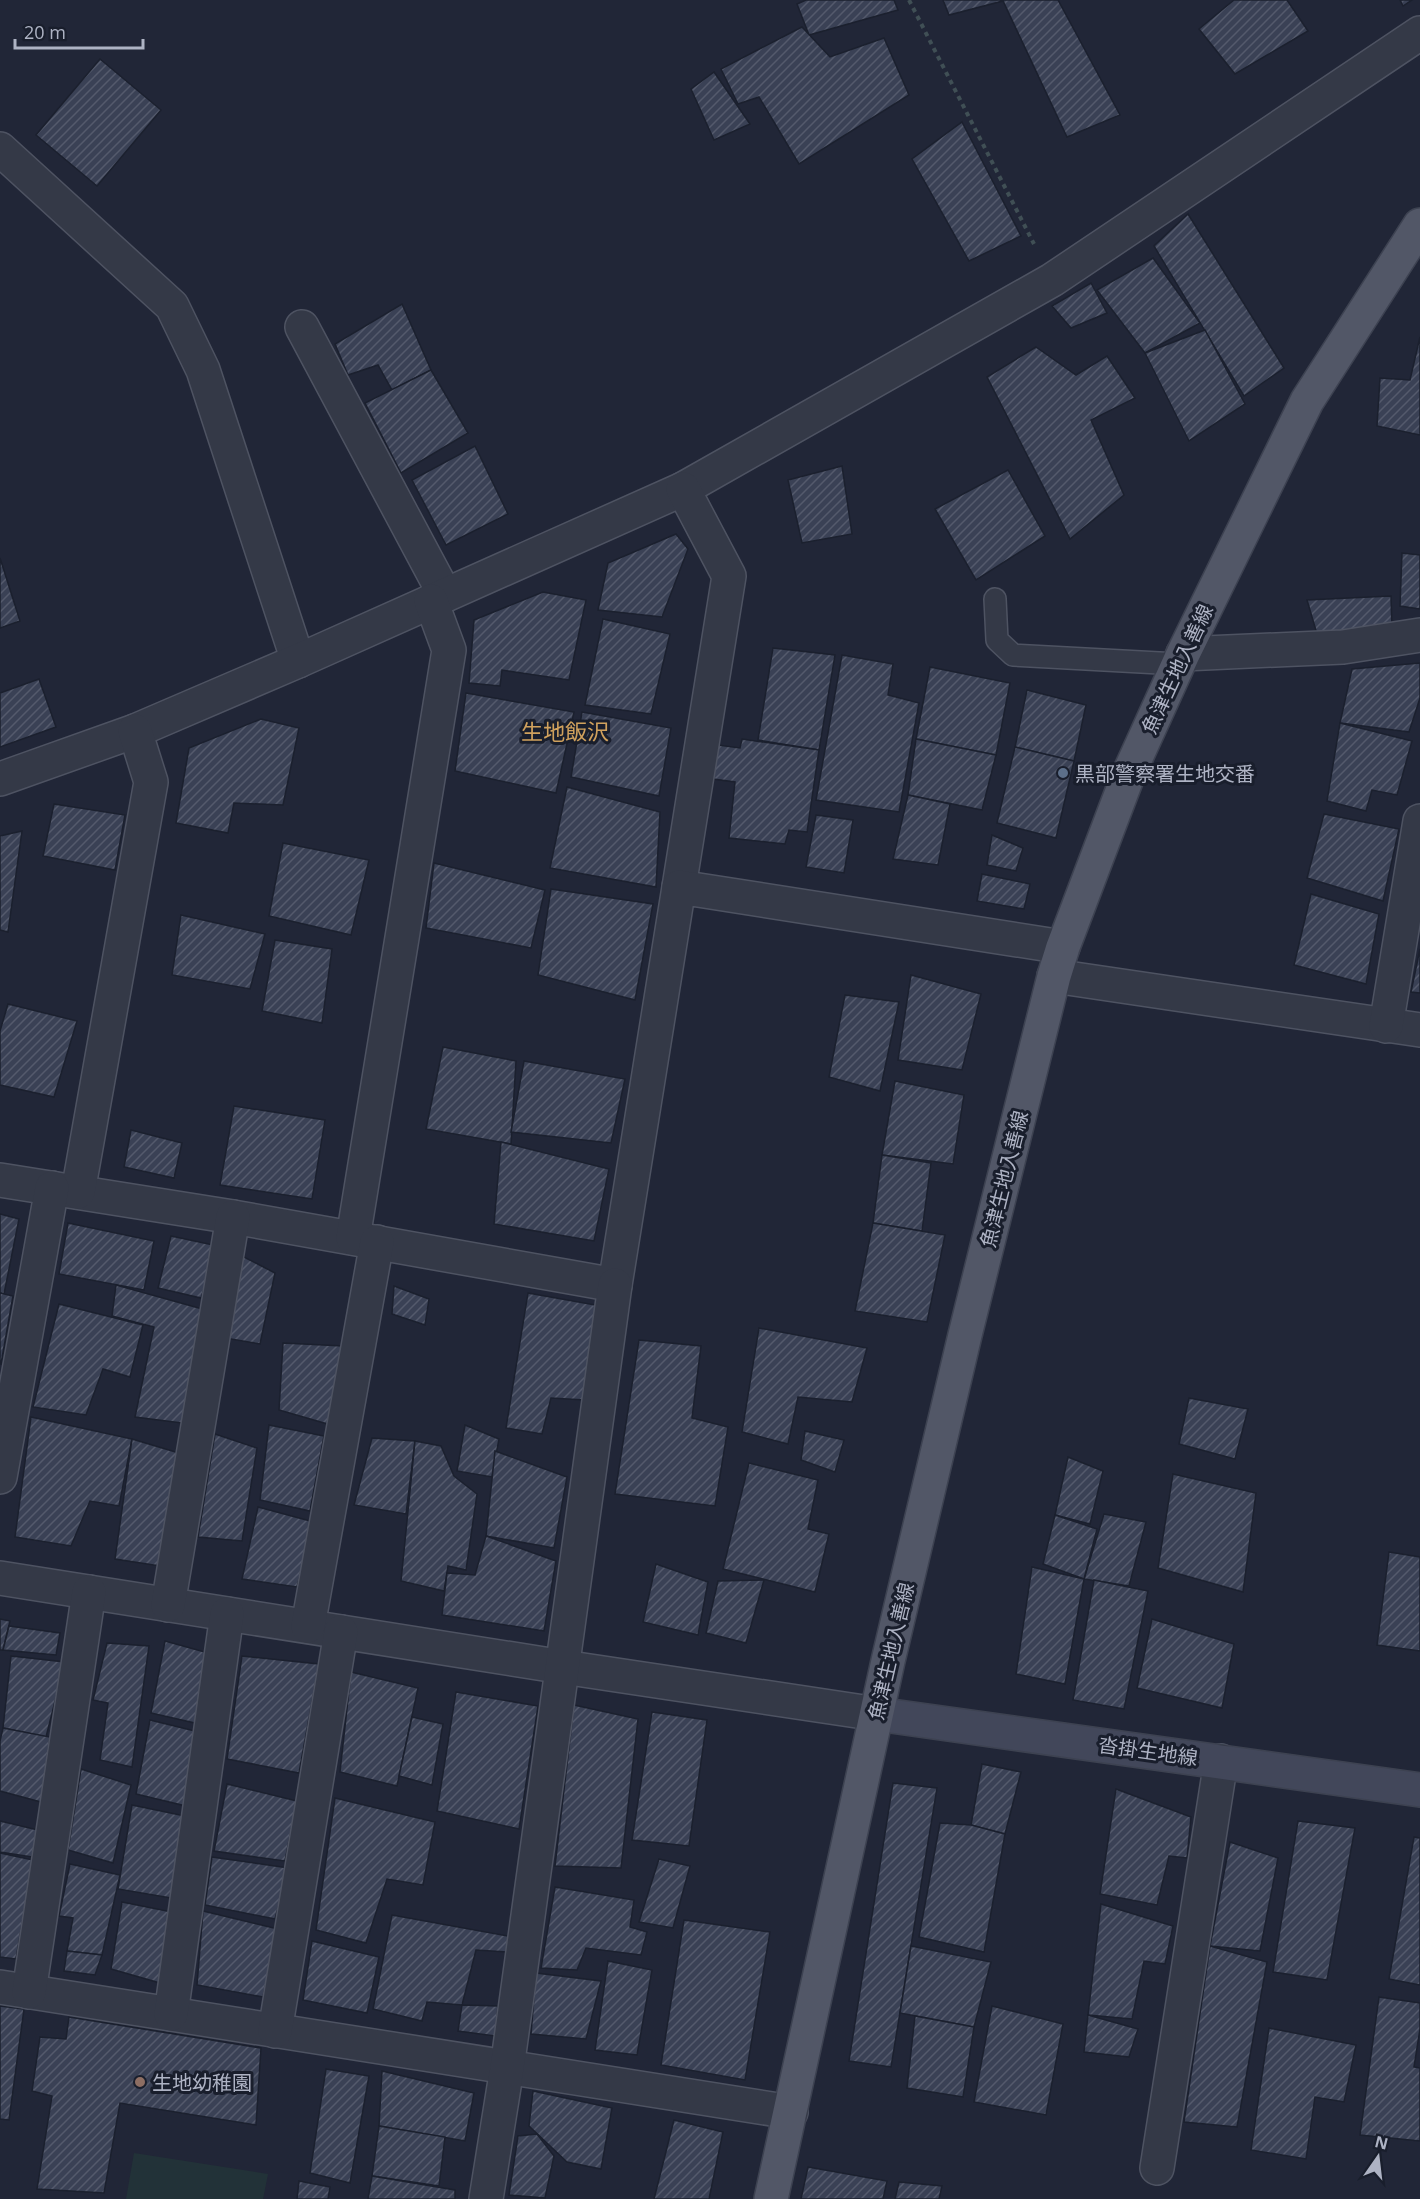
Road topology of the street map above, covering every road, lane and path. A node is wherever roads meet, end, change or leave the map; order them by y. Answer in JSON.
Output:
{"nodes":[{"id":1,"x":909,"y":0,"type":"edge"},
{"id":2,"x":1420,"y":33,"type":"edge"},
{"id":3,"x":0,"y":149,"type":"edge"},
{"id":4,"x":1420,"y":225,"type":"edge"},
{"id":5,"x":1052,"y":280,"type":"junction"},
{"id":6,"x":302,"y":327,"type":"dead end"},
{"id":7,"x":683,"y":489,"type":"junction"},
{"id":8,"x":438,"y":598,"type":"junction"},
{"id":9,"x":994,"y":599,"type":"dead end"},
{"id":10,"x":1420,"y":635,"type":"edge"},
{"id":11,"x":1180,"y":659,"type":"junction"},
{"id":12,"x":298,"y":661,"type":"junction"},
{"id":13,"x":135,"y":730,"type":"junction"},
{"id":14,"x":0,"y":779,"type":"edge"},
{"id":15,"x":1420,"y":822,"type":"edge"},
{"id":16,"x":679,"y":887,"type":"junction"},
{"id":17,"x":1059,"y":962,"type":"junction"},
{"id":18,"x":1386,"y":1026,"type":"junction"},
{"id":19,"x":1420,"y":1030,"type":"edge"},
{"id":20,"x":0,"y":1180,"type":"edge"},
{"id":21,"x":65,"y":1190,"type":"junction"},
{"id":22,"x":233,"y":1217,"type":"junction"},
{"id":23,"x":365,"y":1240,"type":"junction"},
{"id":24,"x":615,"y":1285,"type":"junction"},
{"id":25,"x":0,"y":1477,"type":"edge"},
{"id":26,"x":0,"y":1578,"type":"edge"},
{"id":27,"x":89,"y":1592,"type":"junction"},
{"id":28,"x":168,"y":1605,"type":"junction"},
{"id":29,"x":228,"y":1614,"type":"junction"},
{"id":30,"x":308,"y":1626,"type":"junction"},
{"id":31,"x":340,"y":1632,"type":"junction"},
{"id":32,"x":563,"y":1667,"type":"junction"},
{"id":33,"x":877,"y":1714,"type":"junction"},
{"id":34,"x":1221,"y":1761,"type":"junction"},
{"id":35,"x":1420,"y":1790,"type":"edge"},
{"id":36,"x":14,"y":1990,"type":"edge"},
{"id":37,"x":171,"y":2014,"type":"junction"},
{"id":38,"x":275,"y":2031,"type":"junction"},
{"id":39,"x":507,"y":2067,"type":"junction"},
{"id":40,"x":791,"y":2112,"type":"junction"},
{"id":41,"x":1157,"y":2168,"type":"dead end"},
{"id":42,"x":486,"y":2199,"type":"edge"},
{"id":43,"x":771,"y":2199,"type":"edge"}],
"edges":[{"from":1,"to":5,"type":"path"},
{"from":2,"to":5,"type":"street"},
{"from":3,"to":12,"type":"street"},
{"from":4,"to":11,"type":"main road","name":"魚津生地入善線"},
{"from":5,"to":7,"type":"street"},
{"from":6,"to":8,"type":"street"},
{"from":7,"to":8,"type":"street"},
{"from":7,"to":16,"type":"street"},
{"from":8,"to":12,"type":"street"},
{"from":8,"to":23,"type":"street"},
{"from":9,"to":11,"type":"lane"},
{"from":10,"to":11,"type":"street"},
{"from":11,"to":17,"type":"main road","name":"魚津生地入善線"},
{"from":12,"to":13,"type":"street"},
{"from":13,"to":14,"type":"street"},
{"from":13,"to":21,"type":"street"},
{"from":15,"to":18,"type":"street"},
{"from":16,"to":17,"type":"street"},
{"from":16,"to":24,"type":"street"},
{"from":17,"to":18,"type":"street"},
{"from":17,"to":33,"type":"main road","name":"魚津生地入善線"},
{"from":18,"to":19,"type":"street"},
{"from":20,"to":21,"type":"street"},
{"from":21,"to":22,"type":"street"},
{"from":21,"to":25,"type":"street"},
{"from":22,"to":23,"type":"street"},
{"from":22,"to":28,"type":"street"},
{"from":23,"to":24,"type":"street"},
{"from":23,"to":30,"type":"street"},
{"from":24,"to":32,"type":"street"},
{"from":26,"to":27,"type":"street"},
{"from":27,"to":28,"type":"street"},
{"from":27,"to":36,"type":"street"},
{"from":28,"to":29,"type":"street"},
{"from":29,"to":30,"type":"street"},
{"from":29,"to":37,"type":"street"},
{"from":30,"to":31,"type":"street"},
{"from":31,"to":32,"type":"street"},
{"from":31,"to":38,"type":"street"},
{"from":32,"to":33,"type":"street"},
{"from":32,"to":39,"type":"street"},
{"from":33,"to":34,"type":"main road","name":"沓掛生地線"},
{"from":33,"to":40,"type":"main road","name":"魚津生地入善線"},
{"from":34,"to":35,"type":"main road","name":"沓掛生地線"},
{"from":34,"to":41,"type":"street"},
{"from":36,"to":37,"type":"street"},
{"from":37,"to":38,"type":"street"},
{"from":38,"to":39,"type":"street"},
{"from":39,"to":40,"type":"street"},
{"from":39,"to":42,"type":"street"},
{"from":40,"to":43,"type":"main road","name":"魚津生地入善線"}]}
